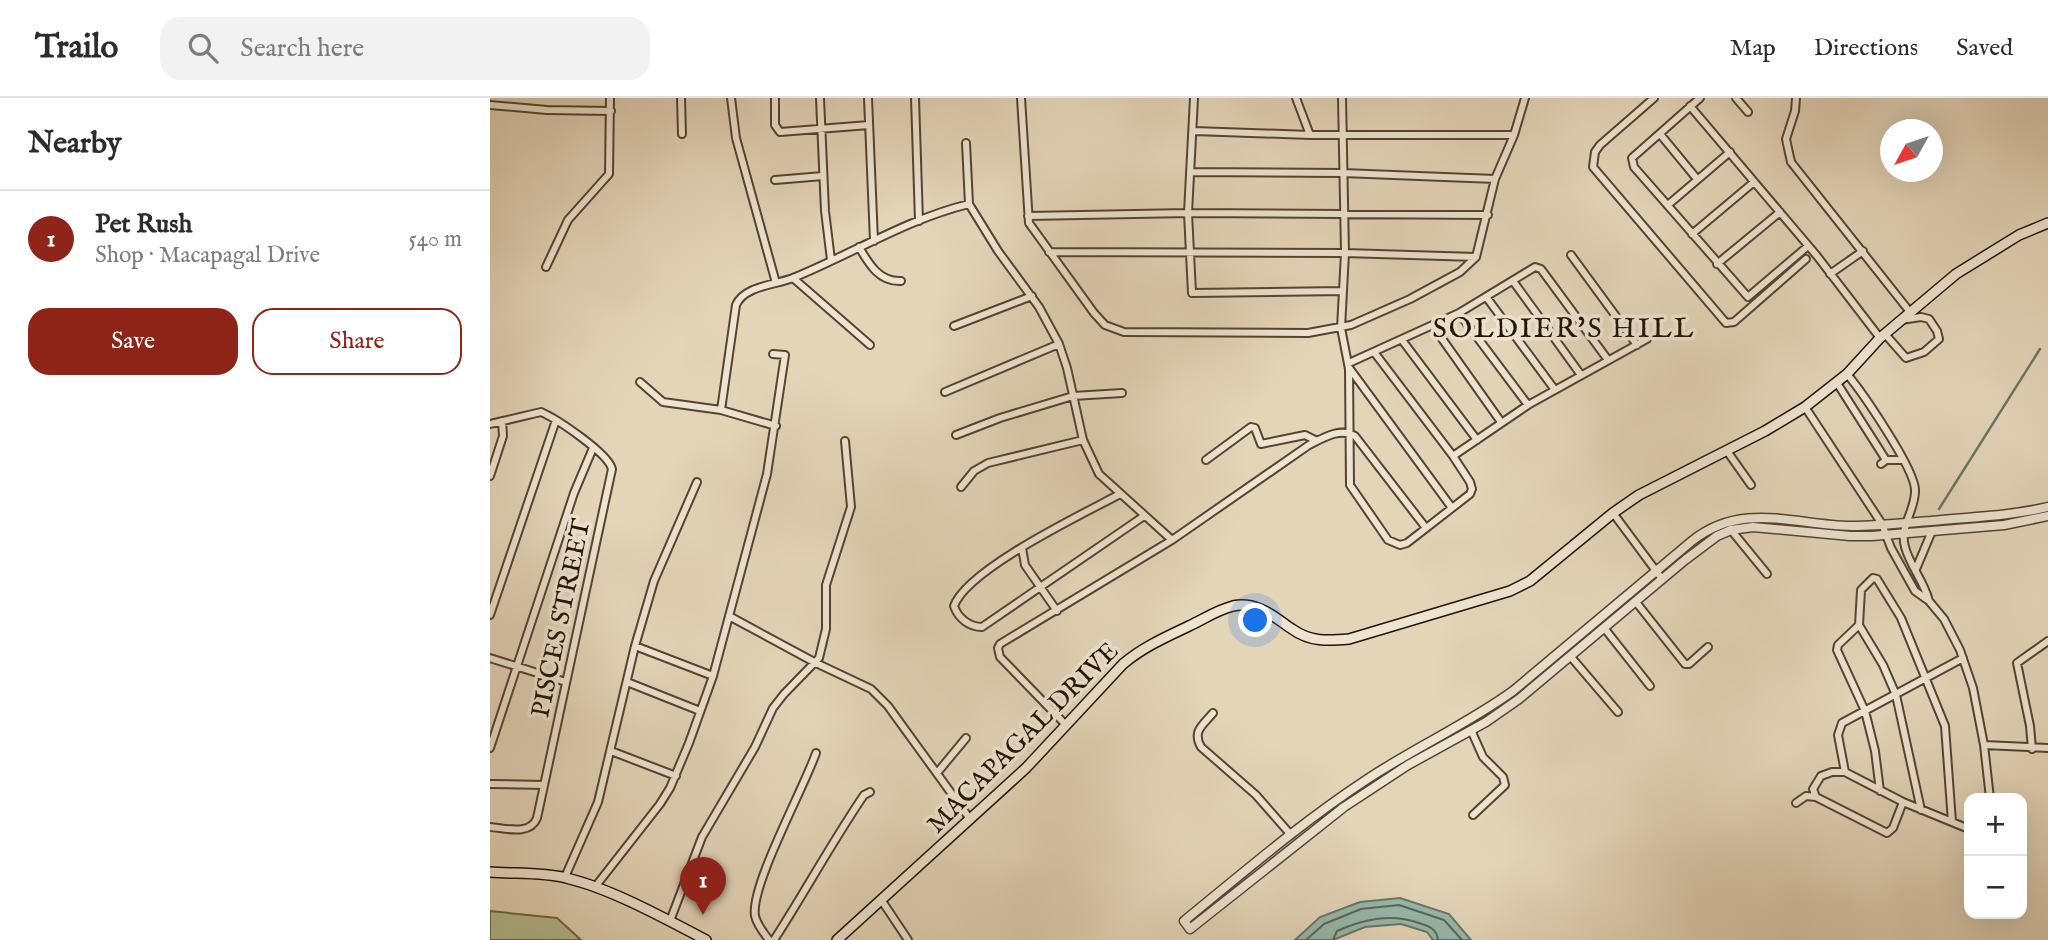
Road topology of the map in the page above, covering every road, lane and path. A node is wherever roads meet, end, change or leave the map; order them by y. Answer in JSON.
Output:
{"nodes":[{"id":1,"x":610,"y":98,"type":"edge"},
{"id":2,"x":681,"y":98,"type":"edge"},
{"id":3,"x":731,"y":98,"type":"edge"},
{"id":4,"x":775,"y":98,"type":"edge"},
{"id":5,"x":820,"y":98,"type":"edge"},
{"id":6,"x":868,"y":98,"type":"edge"},
{"id":7,"x":915,"y":98,"type":"edge"},
{"id":8,"x":1021,"y":98,"type":"edge"},
{"id":9,"x":1194,"y":98,"type":"edge"},
{"id":10,"x":1296,"y":98,"type":"edge"},
{"id":11,"x":1342,"y":98,"type":"edge"},
{"id":12,"x":1525,"y":98,"type":"edge"},
{"id":13,"x":1654,"y":98,"type":"edge"},
{"id":14,"x":1700,"y":98,"type":"edge"},
{"id":15,"x":1736,"y":98,"type":"edge"},
{"id":16,"x":1796,"y":98,"type":"edge"},
{"id":17,"x":490,"y":105,"type":"edge"},
{"id":18,"x":1690,"y":106,"type":"junction"},
{"id":19,"x":611,"y":111,"type":"junction"},
{"id":20,"x":1748,"y":113,"type":"dead end"},
{"id":21,"x":869,"y":125,"type":"junction"},
{"id":22,"x":821,"y":130,"type":"junction"},
{"id":23,"x":1194,"y":131,"type":"junction"},
{"id":24,"x":682,"y":134,"type":"dead end"},
{"id":25,"x":1660,"y":134,"type":"junction"},
{"id":26,"x":1310,"y":135,"type":"junction"},
{"id":27,"x":1342,"y":135,"type":"junction"},
{"id":28,"x":1514,"y":135,"type":"junction"},
{"id":29,"x":966,"y":142,"type":"dead end"},
{"id":30,"x":1730,"y":152,"type":"junction"},
{"id":31,"x":1190,"y":172,"type":"junction"},
{"id":32,"x":1343,"y":173,"type":"junction"},
{"id":33,"x":823,"y":176,"type":"junction"},
{"id":34,"x":1496,"y":179,"type":"junction"},
{"id":35,"x":1697,"y":179,"type":"junction"},
{"id":36,"x":775,"y":180,"type":"dead end"},
{"id":37,"x":1754,"y":182,"type":"junction"},
{"id":38,"x":969,"y":204,"type":"junction"},
{"id":39,"x":1669,"y":204,"type":"junction"},
{"id":40,"x":1780,"y":212,"type":"junction"},
{"id":41,"x":1188,"y":213,"type":"junction"},
{"id":42,"x":1344,"y":213,"type":"junction"},
{"id":43,"x":1488,"y":215,"type":"junction"},
{"id":44,"x":1028,"y":216,"type":"junction"},
{"id":45,"x":919,"y":220,"type":"junction"},
{"id":46,"x":2048,"y":223,"type":"edge"},
{"id":47,"x":1692,"y":234,"type":"junction"},
{"id":48,"x":874,"y":241,"type":"junction"},
{"id":49,"x":1808,"y":246,"type":"junction"},
{"id":50,"x":859,"y":247,"type":"junction"},
{"id":51,"x":1863,"y":251,"type":"junction"},
{"id":52,"x":1049,"y":252,"type":"junction"},
{"id":53,"x":1189,"y":253,"type":"junction"},
{"id":54,"x":1345,"y":253,"type":"junction"},
{"id":55,"x":1571,"y":255,"type":"dead end"},
{"id":56,"x":1476,"y":257,"type":"junction"},
{"id":57,"x":1806,"y":259,"type":"dead end"},
{"id":58,"x":831,"y":260,"type":"junction"},
{"id":59,"x":1717,"y":264,"type":"junction"},
{"id":60,"x":547,"y":267,"type":"dead end"},
{"id":61,"x":1830,"y":274,"type":"junction"},
{"id":62,"x":793,"y":278,"type":"junction"},
{"id":63,"x":901,"y":281,"type":"dead end"},
{"id":64,"x":1513,"y":281,"type":"junction"},
{"id":65,"x":776,"y":283,"type":"junction"},
{"id":66,"x":1343,"y":291,"type":"junction"},
{"id":67,"x":1032,"y":296,"type":"junction"},
{"id":68,"x":1487,"y":298,"type":"junction"},
{"id":69,"x":1910,"y":312,"type":"junction"},
{"id":70,"x":1459,"y":313,"type":"junction"},
{"id":71,"x":1901,"y":320,"type":"junction"},
{"id":72,"x":954,"y":326,"type":"dead end"},
{"id":73,"x":1433,"y":326,"type":"junction"},
{"id":74,"x":1341,"y":328,"type":"junction"},
{"id":75,"x":1882,"y":336,"type":"junction"},
{"id":76,"x":1647,"y":339,"type":"dead end"},
{"id":77,"x":1402,"y":340,"type":"junction"},
{"id":78,"x":1059,"y":344,"type":"junction"},
{"id":79,"x":870,"y":345,"type":"dead end"},
{"id":80,"x":1637,"y":345,"type":"junction"},
{"id":81,"x":1374,"y":352,"type":"junction"},
{"id":82,"x":773,"y":354,"type":"dead end"},
{"id":83,"x":1608,"y":360,"type":"junction"},
{"id":84,"x":1349,"y":366,"type":"junction"},
{"id":85,"x":1847,"y":374,"type":"junction"},
{"id":86,"x":1581,"y":375,"type":"junction"},
{"id":87,"x":640,"y":382,"type":"dead end"},
{"id":88,"x":1837,"y":383,"type":"junction"},
{"id":89,"x":1555,"y":390,"type":"junction"},
{"id":90,"x":945,"y":392,"type":"dead end"},
{"id":91,"x":1122,"y":393,"type":"dead end"},
{"id":92,"x":1861,"y":393,"type":"junction"},
{"id":93,"x":1073,"y":396,"type":"junction"},
{"id":94,"x":1849,"y":400,"type":"junction"},
{"id":95,"x":1528,"y":405,"type":"junction"},
{"id":96,"x":1805,"y":408,"type":"junction"},
{"id":97,"x":720,"y":410,"type":"junction"},
{"id":98,"x":556,"y":420,"type":"junction"},
{"id":99,"x":502,"y":421,"type":"junction"},
{"id":100,"x":1501,"y":422,"type":"junction"},
{"id":101,"x":490,"y":424,"type":"edge"},
{"id":102,"x":776,"y":426,"type":"junction"},
{"id":103,"x":1349,"y":432,"type":"junction"},
{"id":104,"x":956,"y":435,"type":"dead end"},
{"id":105,"x":1477,"y":439,"type":"junction"},
{"id":106,"x":1083,"y":440,"type":"junction"},
{"id":107,"x":845,"y":441,"type":"dead end"},
{"id":108,"x":1317,"y":441,"type":"junction"},
{"id":109,"x":593,"y":448,"type":"junction"},
{"id":110,"x":1727,"y":451,"type":"junction"},
{"id":111,"x":1453,"y":456,"type":"junction"},
{"id":112,"x":1206,"y":460,"type":"dead end"},
{"id":113,"x":1903,"y":460,"type":"junction"},
{"id":114,"x":490,"y":476,"type":"edge"},
{"id":115,"x":697,"y":482,"type":"dead end"},
{"id":116,"x":1751,"y":485,"type":"dead end"},
{"id":117,"x":961,"y":487,"type":"dead end"},
{"id":118,"x":1120,"y":494,"type":"junction"},
{"id":119,"x":2048,"y":507,"type":"edge"},
{"id":120,"x":1452,"y":508,"type":"junction"},
{"id":121,"x":1613,"y":513,"type":"junction"},
{"id":122,"x":1144,"y":516,"type":"junction"},
{"id":123,"x":2048,"y":516,"type":"edge"},
{"id":124,"x":1906,"y":523,"type":"junction"},
{"id":125,"x":1882,"y":524,"type":"junction"},
{"id":126,"x":1426,"y":528,"type":"junction"},
{"id":127,"x":1731,"y":530,"type":"junction"},
{"id":128,"x":1932,"y":531,"type":"junction"},
{"id":129,"x":1905,"y":533,"type":"junction"},
{"id":130,"x":1885,"y":535,"type":"junction"},
{"id":131,"x":1172,"y":540,"type":"junction"},
{"id":132,"x":1022,"y":548,"type":"junction"},
{"id":133,"x":1912,"y":561,"type":"junction"},
{"id":134,"x":1902,"y":567,"type":"junction"},
{"id":135,"x":1916,"y":569,"type":"junction"},
{"id":136,"x":1656,"y":571,"type":"junction"},
{"id":137,"x":1767,"y":574,"type":"dead end"},
{"id":138,"x":1662,"y":579,"type":"junction"},
{"id":139,"x":1038,"y":587,"type":"junction"},
{"id":140,"x":1930,"y":601,"type":"junction"},
{"id":141,"x":1636,"y":602,"type":"junction"},
{"id":142,"x":1057,"y":611,"type":"junction"},
{"id":143,"x":490,"y":615,"type":"edge"},
{"id":144,"x":729,"y":616,"type":"junction"},
{"id":145,"x":1859,"y":625,"type":"junction"},
{"id":146,"x":1605,"y":629,"type":"junction"},
{"id":147,"x":2048,"y":641,"type":"edge"},
{"id":148,"x":635,"y":646,"type":"junction"},
{"id":149,"x":1708,"y":648,"type":"dead end"},
{"id":150,"x":1571,"y":657,"type":"junction"},
{"id":151,"x":490,"y":658,"type":"edge"},
{"id":152,"x":1963,"y":658,"type":"junction"},
{"id":153,"x":816,"y":663,"type":"junction"},
{"id":154,"x":516,"y":668,"type":"junction"},
{"id":155,"x":713,"y":676,"type":"junction"},
{"id":156,"x":1926,"y":678,"type":"junction"},
{"id":157,"x":566,"y":682,"type":"junction"},
{"id":158,"x":627,"y":682,"type":"junction"},
{"id":159,"x":1650,"y":686,"type":"dead end"},
{"id":160,"x":1896,"y":695,"type":"junction"},
{"id":161,"x":700,"y":711,"type":"junction"},
{"id":162,"x":1865,"y":711,"type":"junction"},
{"id":163,"x":1618,"y":712,"type":"dead end"},
{"id":164,"x":1213,"y":713,"type":"dead end"},
{"id":165,"x":1066,"y":725,"type":"junction"},
{"id":166,"x":1471,"y":730,"type":"junction"},
{"id":167,"x":967,"y":738,"type":"dead end"},
{"id":168,"x":1984,"y":745,"type":"junction"},
{"id":169,"x":490,"y":748,"type":"edge"},
{"id":170,"x":2048,"y":748,"type":"edge"},
{"id":171,"x":2032,"y":749,"type":"junction"},
{"id":172,"x":611,"y":751,"type":"junction"},
{"id":173,"x":816,"y":753,"type":"dead end"},
{"id":174,"x":1845,"y":772,"type":"junction"},
{"id":175,"x":937,"y":773,"type":"junction"},
{"id":176,"x":676,"y":776,"type":"junction"},
{"id":177,"x":490,"y":784,"type":"edge"},
{"id":178,"x":544,"y":785,"type":"junction"},
{"id":179,"x":1880,"y":791,"type":"junction"},
{"id":180,"x":870,"y":792,"type":"dead end"},
{"id":181,"x":1989,"y":793,"type":"edge"},
{"id":182,"x":1816,"y":797,"type":"junction"},
{"id":183,"x":1903,"y":802,"type":"junction"},
{"id":184,"x":1796,"y":803,"type":"dead end"},
{"id":185,"x":1921,"y":810,"type":"junction"},
{"id":186,"x":1473,"y":815,"type":"dead end"},
{"id":187,"x":970,"y":819,"type":"junction"},
{"id":188,"x":1952,"y":822,"type":"junction"},
{"id":189,"x":490,"y":827,"type":"edge"},
{"id":190,"x":1964,"y":827,"type":"edge"},
{"id":191,"x":1291,"y":835,"type":"junction"},
{"id":192,"x":490,"y":872,"type":"edge"},
{"id":193,"x":565,"y":877,"type":"junction"},
{"id":194,"x":595,"y":887,"type":"junction"},
{"id":195,"x":882,"y":901,"type":"junction"},
{"id":196,"x":670,"y":921,"type":"junction"},
{"id":197,"x":706,"y":940,"type":"edge"},
{"id":198,"x":769,"y":940,"type":"edge"},
{"id":199,"x":774,"y":940,"type":"edge"},
{"id":200,"x":837,"y":940,"type":"edge"},
{"id":201,"x":908,"y":940,"type":"edge"}],
"edges":[{"from":1,"to":19,"type":"street"},
{"from":2,"to":24,"type":"street"},
{"from":3,"to":65,"type":"street"},
{"from":4,"to":22,"type":"street"},
{"from":5,"to":22,"type":"street"},
{"from":6,"to":21,"type":"street"},
{"from":7,"to":45,"type":"street"},
{"from":8,"to":44,"type":"street"},
{"from":9,"to":23,"type":"street"},
{"from":10,"to":26,"type":"street"},
{"from":11,"to":27,"type":"street"},
{"from":12,"to":28,"type":"street"},
{"from":13,"to":57,"type":"street"},
{"from":14,"to":18,"type":"street"},
{"from":15,"to":20,"type":"street"},
{"from":16,"to":51,"type":"street"},
{"from":17,"to":19,"type":"street"},
{"from":18,"to":25,"type":"street"},
{"from":18,"to":30,"type":"street"},
{"from":19,"to":60,"type":"street"},
{"from":21,"to":22,"type":"street"},
{"from":21,"to":48,"type":"street"},
{"from":22,"to":33,"type":"street"},
{"from":23,"to":26,"type":"street"},
{"from":23,"to":31,"type":"street"},
{"from":25,"to":35,"type":"street"},
{"from":25,"to":39,"type":"street"},
{"from":26,"to":27,"type":"street"},
{"from":27,"to":28,"type":"street"},
{"from":27,"to":32,"type":"street"},
{"from":28,"to":34,"type":"street"},
{"from":29,"to":38,"type":"street"},
{"from":30,"to":35,"type":"street"},
{"from":30,"to":37,"type":"street"},
{"from":31,"to":32,"type":"street"},
{"from":31,"to":41,"type":"street"},
{"from":32,"to":34,"type":"street"},
{"from":32,"to":42,"type":"street"},
{"from":33,"to":36,"type":"street"},
{"from":33,"to":58,"type":"street"},
{"from":34,"to":43,"type":"street"},
{"from":35,"to":39,"type":"street"},
{"from":37,"to":40,"type":"street"},
{"from":37,"to":47,"type":"street"},
{"from":38,"to":45,"type":"street"},
{"from":38,"to":67,"type":"street"},
{"from":39,"to":47,"type":"street"},
{"from":40,"to":49,"type":"street"},
{"from":40,"to":59,"type":"street"},
{"from":41,"to":42,"type":"street"},
{"from":41,"to":44,"type":"street"},
{"from":41,"to":53,"type":"street"},
{"from":42,"to":43,"type":"street"},
{"from":42,"to":54,"type":"street"},
{"from":43,"to":56,"type":"street"},
{"from":44,"to":52,"type":"street"},
{"from":45,"to":48,"type":"street"},
{"from":46,"to":69,"type":"main road","name":"MACAPAGAL DRIVE"},
{"from":47,"to":59,"type":"street"},
{"from":48,"to":50,"type":"street"},
{"from":49,"to":59,"type":"street"},
{"from":49,"to":61,"type":"street"},
{"from":50,"to":58,"type":"street"},
{"from":50,"to":63,"type":"street"},
{"from":51,"to":61,"type":"street"},
{"from":51,"to":69,"type":"street"},
{"from":52,"to":53,"type":"street"},
{"from":52,"to":74,"type":"street"},
{"from":53,"to":54,"type":"street"},
{"from":53,"to":66,"type":"street"},
{"from":54,"to":56,"type":"street"},
{"from":54,"to":66,"type":"street"},
{"from":55,"to":80,"type":"street"},
{"from":56,"to":74,"type":"street"},
{"from":58,"to":62,"type":"street"},
{"from":61,"to":75,"type":"street"},
{"from":62,"to":65,"type":"street"},
{"from":62,"to":79,"type":"street"},
{"from":64,"to":68,"type":"street"},
{"from":64,"to":83,"type":"street"},
{"from":64,"to":86,"type":"street"},
{"from":65,"to":97,"type":"street"},
{"from":66,"to":74,"type":"street"},
{"from":67,"to":72,"type":"street"},
{"from":67,"to":78,"type":"street"},
{"from":68,"to":70,"type":"street"},
{"from":68,"to":89,"type":"street"},
{"from":69,"to":71,"type":"main road","name":"MACAPAGAL DRIVE"},
{"from":70,"to":73,"type":"street"},
{"from":70,"to":95,"type":"street"},
{"from":71,"to":75,"type":"main road","name":"MACAPAGAL DRIVE"},
{"from":71,"to":75,"type":"street"},
{"from":73,"to":77,"type":"street"},
{"from":73,"to":100,"type":"street"},
{"from":74,"to":84,"type":"street"},
{"from":75,"to":85,"type":"main road","name":"MACAPAGAL DRIVE"},
{"from":76,"to":80,"type":"street"},
{"from":77,"to":81,"type":"street"},
{"from":77,"to":105,"type":"street"},
{"from":78,"to":90,"type":"street"},
{"from":78,"to":93,"type":"street"},
{"from":80,"to":83,"type":"street"},
{"from":81,"to":84,"type":"street"},
{"from":81,"to":111,"type":"street"},
{"from":82,"to":102,"type":"street"},
{"from":83,"to":86,"type":"street"},
{"from":84,"to":103,"type":"street"},
{"from":84,"to":120,"type":"street"},
{"from":85,"to":88,"type":"main road","name":"MACAPAGAL DRIVE"},
{"from":85,"to":92,"type":"street"},
{"from":86,"to":89,"type":"street"},
{"from":87,"to":97,"type":"street"},
{"from":88,"to":94,"type":"street"},
{"from":88,"to":96,"type":"main road","name":"MACAPAGAL DRIVE"},
{"from":89,"to":95,"type":"street"},
{"from":91,"to":93,"type":"street"},
{"from":92,"to":94,"type":"street"},
{"from":92,"to":113,"type":"street"},
{"from":93,"to":104,"type":"street"},
{"from":93,"to":106,"type":"street"},
{"from":94,"to":113,"type":"street"},
{"from":95,"to":100,"type":"street"},
{"from":96,"to":110,"type":"main road","name":"MACAPAGAL DRIVE"},
{"from":96,"to":125,"type":"street"},
{"from":97,"to":102,"type":"street"},
{"from":98,"to":99,"type":"street"},
{"from":98,"to":109,"type":"street"},
{"from":98,"to":143,"type":"street"},
{"from":99,"to":101,"type":"street"},
{"from":99,"to":114,"type":"street"},
{"from":100,"to":105,"type":"street"},
{"from":102,"to":144,"type":"street"},
{"from":103,"to":108,"type":"street"},
{"from":103,"to":126,"type":"street"},
{"from":103,"to":126,"type":"street"},
{"from":105,"to":111,"type":"street"},
{"from":106,"to":117,"type":"street"},
{"from":106,"to":118,"type":"street"},
{"from":107,"to":153,"type":"street"},
{"from":108,"to":112,"type":"street"},
{"from":108,"to":131,"type":"street"},
{"from":109,"to":154,"type":"street"},
{"from":109,"to":157,"type":"street","name":"PISCES STREET"},
{"from":110,"to":116,"type":"street"},
{"from":110,"to":121,"type":"main road","name":"MACAPAGAL DRIVE"},
{"from":111,"to":120,"type":"street"},
{"from":113,"to":124,"type":"street"},
{"from":115,"to":148,"type":"street"},
{"from":118,"to":122,"type":"street"},
{"from":118,"to":132,"type":"street"},
{"from":119,"to":124,"type":"street"},
{"from":120,"to":126,"type":"street"},
{"from":121,"to":136,"type":"street"},
{"from":121,"to":165,"type":"main road","name":"MACAPAGAL DRIVE"},
{"from":122,"to":131,"type":"street"},
{"from":122,"to":139,"type":"street"},
{"from":123,"to":128,"type":"street"},
{"from":124,"to":125,"type":"street"},
{"from":124,"to":129,"type":"street"},
{"from":125,"to":130,"type":"street"},
{"from":125,"to":136,"type":"street"},
{"from":127,"to":130,"type":"street"},
{"from":127,"to":137,"type":"street"},
{"from":127,"to":138,"type":"street"},
{"from":128,"to":129,"type":"street"},
{"from":128,"to":135,"type":"street"},
{"from":129,"to":130,"type":"street"},
{"from":129,"to":133,"type":"street"},
{"from":130,"to":134,"type":"street"},
{"from":131,"to":142,"type":"street"},
{"from":132,"to":139,"type":"street"},
{"from":132,"to":139,"type":"street"},
{"from":133,"to":134,"type":"street"},
{"from":133,"to":135,"type":"street"},
{"from":134,"to":140,"type":"street"},
{"from":135,"to":140,"type":"street"},
{"from":136,"to":138,"type":"street"},
{"from":136,"to":191,"type":"street"},
{"from":138,"to":141,"type":"street"},
{"from":139,"to":142,"type":"street"},
{"from":140,"to":152,"type":"street"},
{"from":141,"to":146,"type":"street"},
{"from":141,"to":149,"type":"street"},
{"from":142,"to":165,"type":"street"},
{"from":144,"to":153,"type":"street"},
{"from":144,"to":155,"type":"street"},
{"from":145,"to":156,"type":"street"},
{"from":145,"to":160,"type":"street"},
{"from":145,"to":162,"type":"street"},
{"from":146,"to":150,"type":"street"},
{"from":146,"to":159,"type":"street"},
{"from":147,"to":171,"type":"street"},
{"from":148,"to":155,"type":"street"},
{"from":148,"to":158,"type":"street"},
{"from":150,"to":163,"type":"street"},
{"from":150,"to":166,"type":"street"},
{"from":151,"to":154,"type":"street"},
{"from":152,"to":156,"type":"street"},
{"from":152,"to":168,"type":"street"},
{"from":153,"to":175,"type":"street"},
{"from":153,"to":196,"type":"street"},
{"from":154,"to":157,"type":"street"},
{"from":154,"to":169,"type":"street"},
{"from":155,"to":161,"type":"street"},
{"from":156,"to":160,"type":"street"},
{"from":156,"to":188,"type":"street"},
{"from":157,"to":178,"type":"street","name":"PISCES STREET"},
{"from":158,"to":161,"type":"street"},
{"from":158,"to":172,"type":"street"},
{"from":160,"to":162,"type":"street"},
{"from":160,"to":185,"type":"street"},
{"from":161,"to":176,"type":"street"},
{"from":162,"to":174,"type":"street"},
{"from":162,"to":179,"type":"street"},
{"from":164,"to":191,"type":"street"},
{"from":165,"to":187,"type":"main road","name":"MACAPAGAL DRIVE"},
{"from":166,"to":186,"type":"street"},
{"from":166,"to":191,"type":"street"},
{"from":167,"to":175,"type":"street"},
{"from":168,"to":171,"type":"street"},
{"from":168,"to":181,"type":"street"},
{"from":170,"to":171,"type":"street"},
{"from":172,"to":176,"type":"street"},
{"from":172,"to":193,"type":"street"},
{"from":173,"to":198,"type":"street"},
{"from":174,"to":179,"type":"street"},
{"from":174,"to":182,"type":"street"},
{"from":175,"to":187,"type":"street"},
{"from":176,"to":194,"type":"street"},
{"from":177,"to":178,"type":"street"},
{"from":178,"to":189,"type":"street","name":"PISCES STREET"},
{"from":179,"to":183,"type":"street"},
{"from":180,"to":199,"type":"street"},
{"from":182,"to":183,"type":"street"},
{"from":182,"to":184,"type":"street"},
{"from":183,"to":185,"type":"street"},
{"from":185,"to":188,"type":"street"},
{"from":187,"to":195,"type":"main road","name":"MACAPAGAL DRIVE"},
{"from":188,"to":190,"type":"street"},
{"from":192,"to":193,"type":"main road"},
{"from":193,"to":194,"type":"main road"},
{"from":194,"to":196,"type":"main road"},
{"from":195,"to":200,"type":"main road","name":"MACAPAGAL DRIVE"},
{"from":195,"to":201,"type":"street"},
{"from":196,"to":197,"type":"main road"}]}
